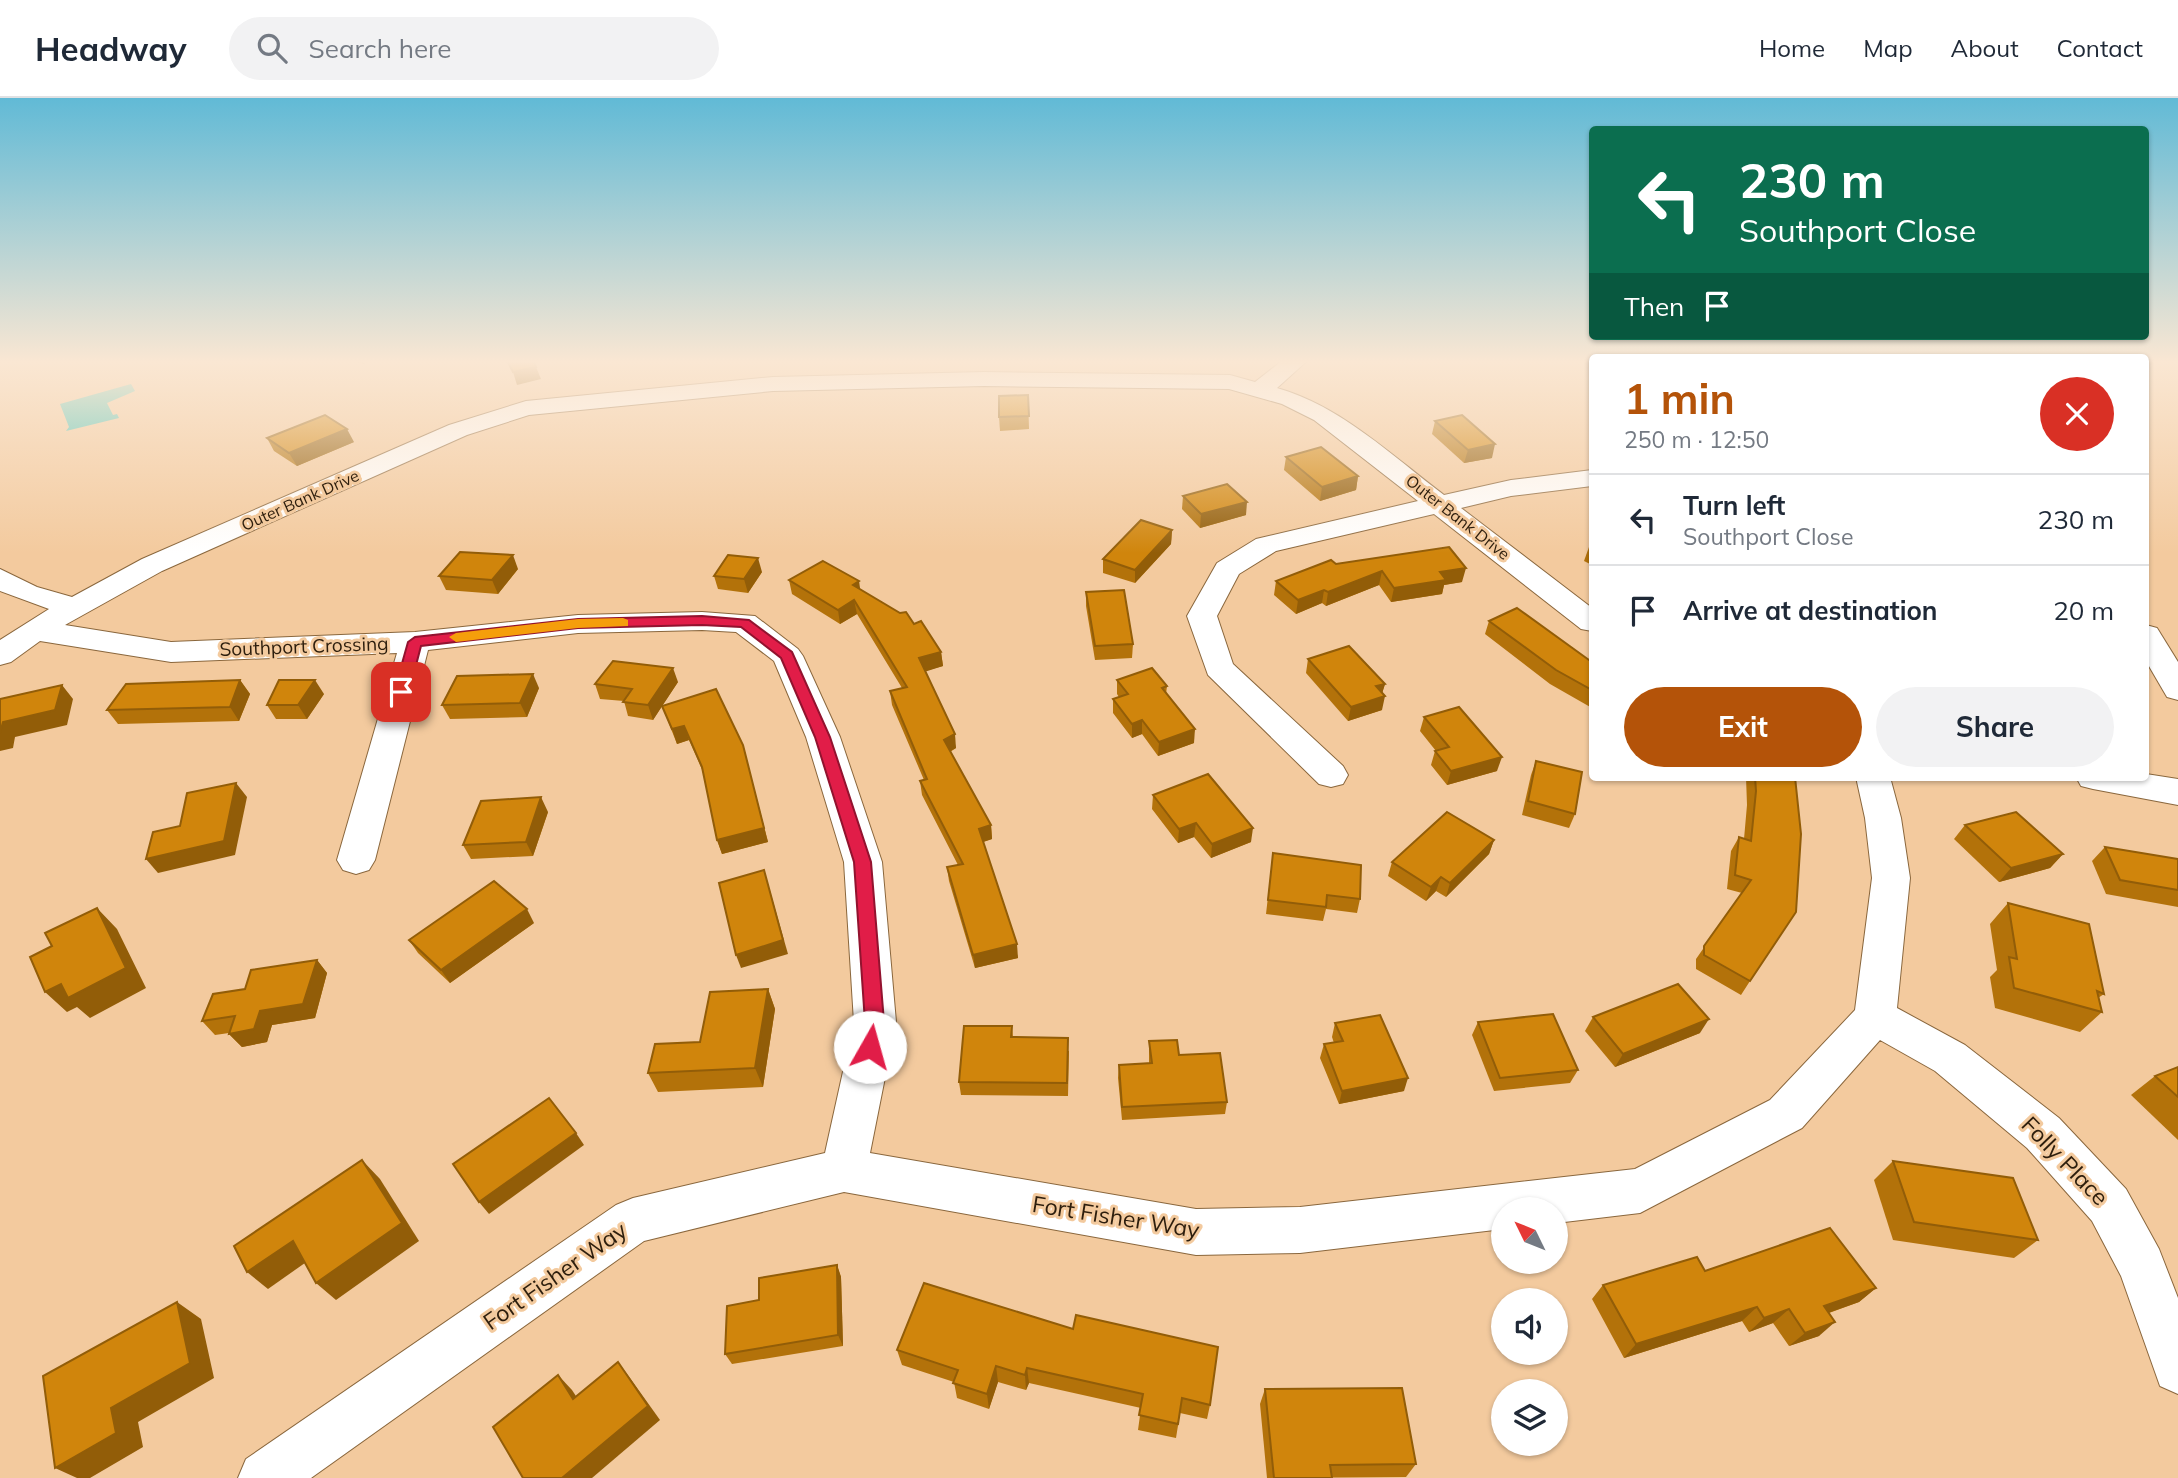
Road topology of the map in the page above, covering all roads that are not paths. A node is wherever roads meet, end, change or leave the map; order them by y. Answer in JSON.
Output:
{"nodes":[{"id":1,"x":475,"y":424,"type":"edge"},
{"id":2,"x":1336,"y":424,"type":"edge"},
{"id":3,"x":1589,"y":478,"type":"edge"},
{"id":4,"x":1442,"y":504,"type":"junction"},
{"id":5,"x":0,"y":578,"type":"edge"},
{"id":6,"x":76,"y":607,"type":"junction"},
{"id":7,"x":1589,"y":620,"type":"edge"},
{"id":8,"x":34,"y":630,"type":"junction"},
{"id":9,"x":2149,"y":640,"type":"edge"},
{"id":10,"x":415,"y":642,"type":"junction"},
{"id":11,"x":0,"y":655,"type":"edge"},
{"id":12,"x":2178,"y":689,"type":"edge"},
{"id":13,"x":1331,"y":775,"type":"dead end"},
{"id":14,"x":1874,"y":781,"type":"edge"},
{"id":15,"x":2116,"y":781,"type":"edge"},
{"id":16,"x":2178,"y":792,"type":"edge"},
{"id":17,"x":356,"y":860,"type":"dead end"},
{"id":18,"x":1875,"y":1017,"type":"junction"},
{"id":19,"x":844,"y":1170,"type":"junction"},
{"id":20,"x":2178,"y":1368,"type":"edge"},
{"id":21,"x":265,"y":1478,"type":"edge"}],
"edges":[{"from":1,"to":6,"type":"street","name":"Outer Bank Drive"},
{"from":2,"to":4,"type":"street","name":"Outer Bank Drive"},
{"from":3,"to":4,"type":"street"},
{"from":4,"to":7,"type":"street","name":"Outer Bank Drive"},
{"from":4,"to":13,"type":"street"},
{"from":5,"to":6,"type":"street"},
{"from":6,"to":8,"type":"street","name":"Outer Bank Drive"},
{"from":8,"to":10,"type":"street","name":"Southport Crossing"},
{"from":8,"to":11,"type":"street","name":"Outer Bank Drive"},
{"from":9,"to":12,"type":"street"},
{"from":10,"to":17,"type":"street"},
{"from":10,"to":19,"type":"street","name":"Southport Crossing"},
{"from":14,"to":18,"type":"street"},
{"from":15,"to":16,"type":"street"},
{"from":18,"to":19,"type":"street","name":"Fort Fisher Way"},
{"from":18,"to":20,"type":"street","name":"Folly Place"},
{"from":19,"to":21,"type":"street","name":"Fort Fisher Way"}]}
